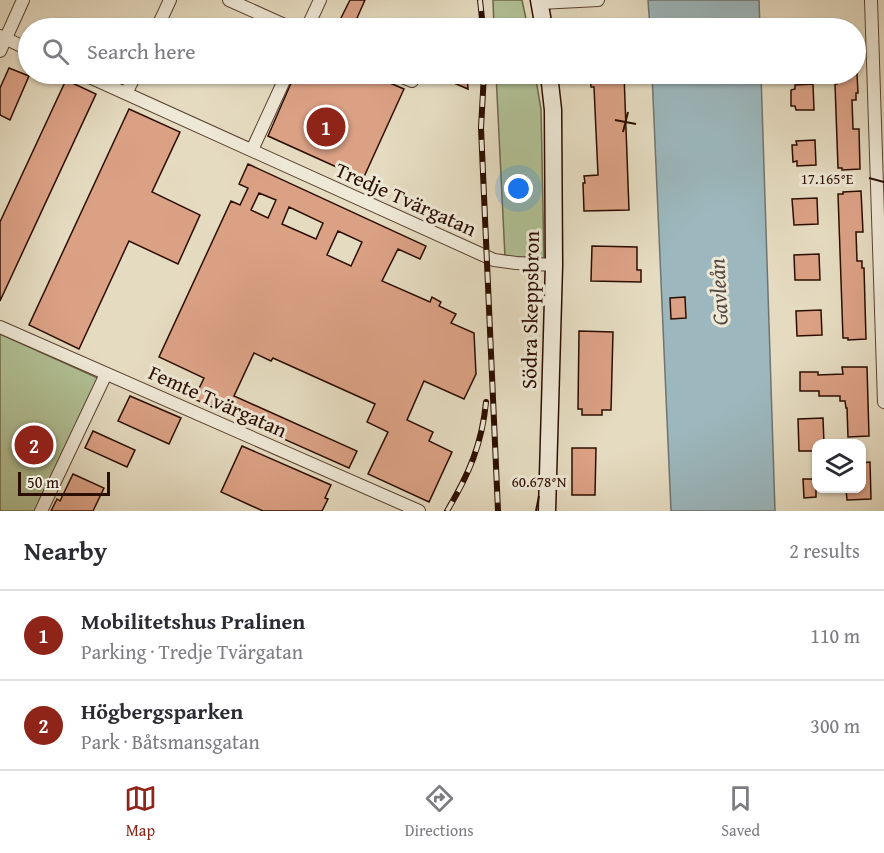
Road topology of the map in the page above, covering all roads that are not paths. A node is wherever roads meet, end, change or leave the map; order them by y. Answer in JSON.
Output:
{"nodes":[{"id":1,"x":23,"y":0,"type":"edge"},
{"id":2,"x":170,"y":0,"type":"edge"},
{"id":3,"x":229,"y":0,"type":"edge"},
{"id":4,"x":320,"y":0,"type":"edge"},
{"id":5,"x":598,"y":0,"type":"edge"},
{"id":6,"x":871,"y":0,"type":"edge"},
{"id":7,"x":539,"y":2,"type":"edge"},
{"id":8,"x":162,"y":18,"type":"edge"},
{"id":9,"x":269,"y":18,"type":"edge"},
{"id":10,"x":312,"y":18,"type":"edge"},
{"id":11,"x":542,"y":18,"type":"edge"},
{"id":12,"x":3,"y":37,"type":"edge"},
{"id":13,"x":18,"y":44,"type":"edge"},
{"id":14,"x":0,"y":51,"type":"edge"},
{"id":15,"x":106,"y":84,"type":"edge"},
{"id":16,"x":131,"y":84,"type":"edge"},
{"id":17,"x":282,"y":84,"type":"edge"},
{"id":18,"x":550,"y":84,"type":"edge"},
{"id":19,"x":126,"y":93,"type":"junction"},
{"id":20,"x":252,"y":150,"type":"junction"},
{"id":21,"x":554,"y":265,"type":"junction"},
{"id":22,"x":0,"y":327,"type":"edge"},
{"id":23,"x":106,"y":374,"type":"junction"},
{"id":24,"x":884,"y":402,"type":"edge"},
{"id":25,"x":41,"y":511,"type":"edge"},
{"id":26,"x":419,"y":511,"type":"edge"},
{"id":27,"x":547,"y":511,"type":"edge"}],
"edges":[{"from":1,"to":12,"type":"street"},
{"from":2,"to":8,"type":"street"},
{"from":3,"to":9,"type":"street"},
{"from":4,"to":10,"type":"street"},
{"from":5,"to":7,"type":"street"},
{"from":6,"to":24,"type":"street"},
{"from":7,"to":11,"type":"street"},
{"from":12,"to":13,"type":"street"},
{"from":12,"to":14,"type":"street"},
{"from":15,"to":19,"type":"street","name":"Tredje Tvärgatan"},
{"from":16,"to":19,"type":"street"},
{"from":17,"to":20,"type":"street"},
{"from":18,"to":21,"type":"street","name":"Södra Skeppsbron"},
{"from":19,"to":20,"type":"street","name":"Tredje Tvärgatan"},
{"from":20,"to":21,"type":"street","name":"Tredje Tvärgatan"},
{"from":21,"to":27,"type":"street","name":"Södra Skeppsbron"},
{"from":22,"to":23,"type":"street","name":"Femte Tvärgatan"},
{"from":23,"to":25,"type":"street"},
{"from":23,"to":26,"type":"street","name":"Femte Tvärgatan"}]}
